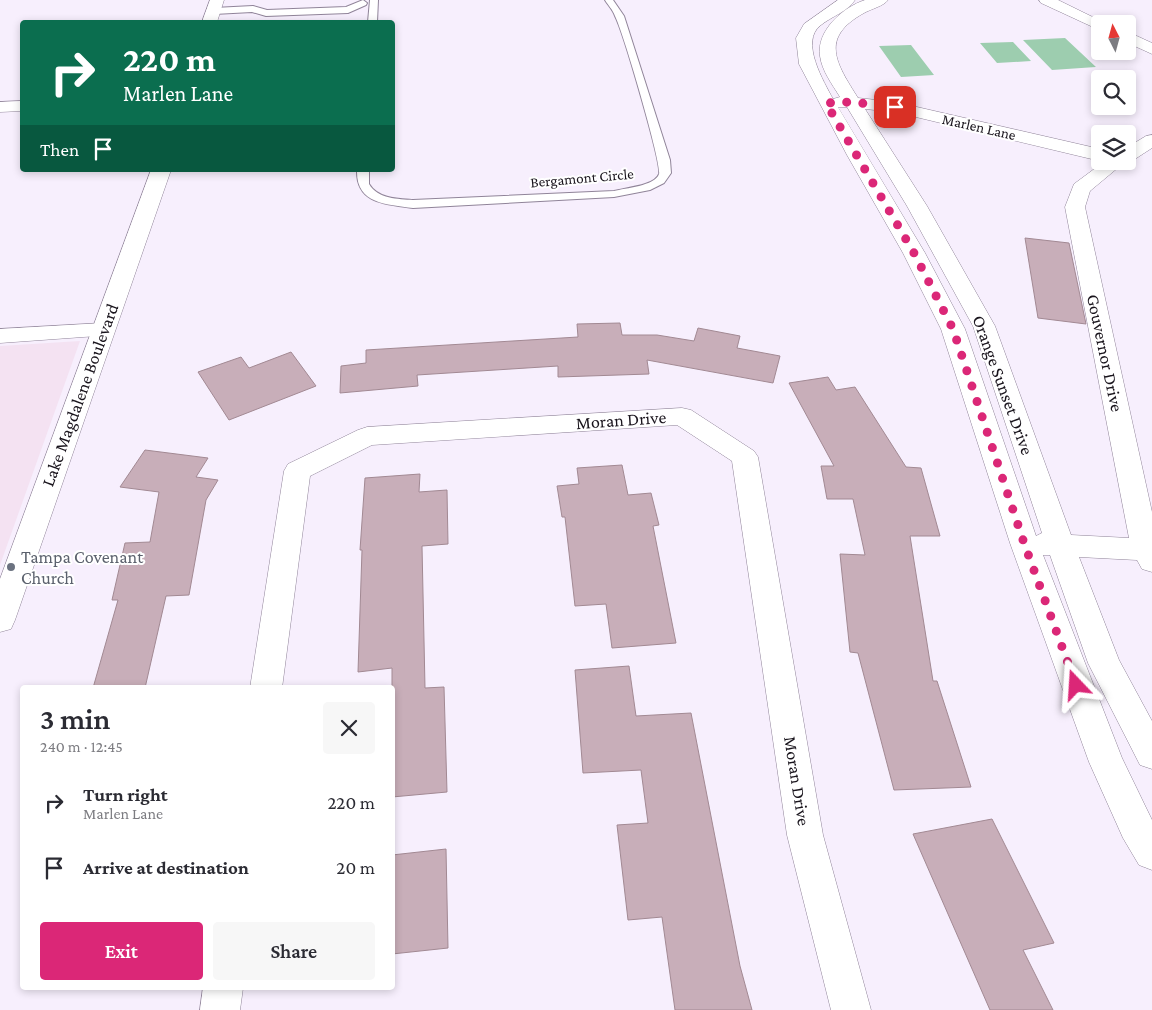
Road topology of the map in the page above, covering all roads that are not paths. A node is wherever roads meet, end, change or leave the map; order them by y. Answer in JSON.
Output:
{"nodes":[{"id":1,"x":353,"y":0,"type":"edge"},
{"id":2,"x":609,"y":0,"type":"edge"},
{"id":3,"x":1046,"y":0,"type":"edge"},
{"id":4,"x":374,"y":1,"type":"edge"},
{"id":5,"x":866,"y":1,"type":"edge"},
{"id":6,"x":265,"y":3,"type":"dead end"},
{"id":7,"x":363,"y":3,"type":"junction"},
{"id":8,"x":254,"y":9,"type":"junction"},
{"id":9,"x":214,"y":11,"type":"edge"},
{"id":10,"x":373,"y":20,"type":"edge"},
{"id":11,"x":1091,"y":21,"type":"edge"},
{"id":12,"x":1136,"y":41,"type":"edge"},
{"id":13,"x":1152,"y":49,"type":"edge"},
{"id":14,"x":839,"y":102,"type":"junction"},
{"id":15,"x":0,"y":106,"type":"edge"},
{"id":16,"x":20,"y":106,"type":"edge"},
{"id":17,"x":1152,"y":140,"type":"edge"},
{"id":18,"x":1136,"y":150,"type":"edge"},
{"id":19,"x":1091,"y":153,"type":"edge"},
{"id":20,"x":1106,"y":170,"type":"edge"},
{"id":21,"x":160,"y":172,"type":"edge"},
{"id":22,"x":363,"y":172,"type":"edge"},
{"id":23,"x":103,"y":330,"type":"junction"},
{"id":24,"x":0,"y":336,"type":"edge"},
{"id":25,"x":1024,"y":543,"type":"junction"},
{"id":26,"x":1060,"y":544,"type":"junction"},
{"id":27,"x":1149,"y":556,"type":"edge"},
{"id":28,"x":0,"y":620,"type":"edge"},
{"id":29,"x":266,"y":685,"type":"edge"},
{"id":30,"x":1152,"y":754,"type":"edge"},
{"id":31,"x":1152,"y":853,"type":"edge"},
{"id":32,"x":223,"y":990,"type":"edge"},
{"id":33,"x":220,"y":1010,"type":"edge"},
{"id":34,"x":851,"y":1010,"type":"edge"}],
"edges":[{"from":1,"to":7,"type":"lane"},
{"from":2,"to":22,"type":"lane","name":"Bergamont Circle"},
{"from":3,"to":11,"type":"street"},
{"from":4,"to":7,"type":"lane"},
{"from":4,"to":10,"type":"lane"},
{"from":5,"to":14,"type":"street","name":"Orange Sunset Drive"},
{"from":6,"to":8,"type":"lane"},
{"from":7,"to":8,"type":"lane"},
{"from":8,"to":9,"type":"lane"},
{"from":12,"to":13,"type":"street"},
{"from":14,"to":19,"type":"street","name":"Marlen Lane"},
{"from":14,"to":25,"type":"street","name":"Orange Sunset Drive"},
{"from":14,"to":26,"type":"street","name":"Orange Sunset Drive"},
{"from":15,"to":16,"type":"street"},
{"from":17,"to":18,"type":"street"},
{"from":20,"to":27,"type":"street","name":"Gouvernor Drive"},
{"from":21,"to":23,"type":"street","name":"Lake Magdalene Boulevard"},
{"from":23,"to":24,"type":"street"},
{"from":23,"to":28,"type":"street","name":"Lake Magdalene Boulevard"},
{"from":25,"to":26,"type":"street"},
{"from":25,"to":31,"type":"street","name":"Orange Sunset Drive"},
{"from":26,"to":27,"type":"street"},
{"from":26,"to":30,"type":"street","name":"Orange Sunset Drive"},
{"from":29,"to":34,"type":"street","name":"Moran Drive"},
{"from":32,"to":33,"type":"street"}]}
